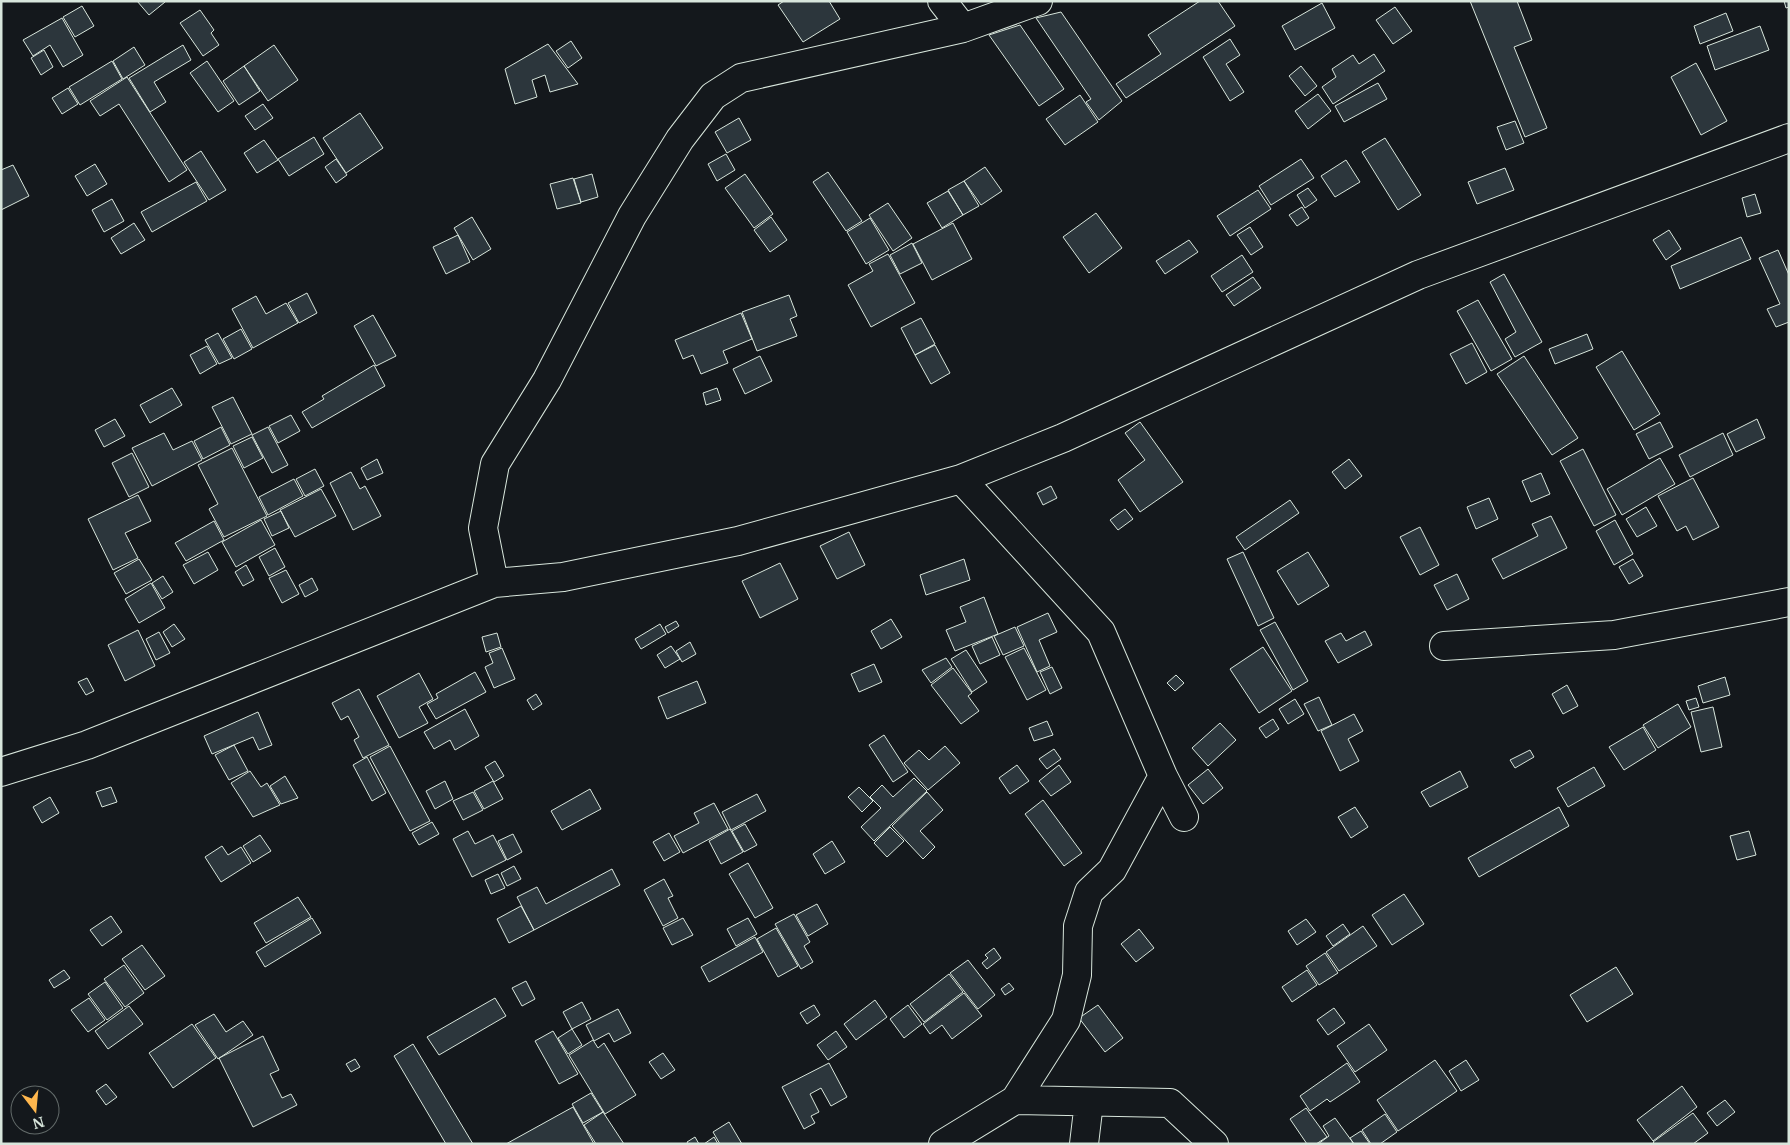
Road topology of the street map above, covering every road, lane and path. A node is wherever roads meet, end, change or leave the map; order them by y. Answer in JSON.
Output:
{"nodes":[{"id":1,"x":942,"y":1,"type":"edge"},
{"id":2,"x":1038,"y":1,"type":"edge"},
{"id":3,"x":963,"y":28,"type":"junction"},
{"id":4,"x":1789,"y":138,"type":"edge"},
{"id":5,"x":962,"y":479,"type":"junction"},
{"id":6,"x":494,"y":583,"type":"junction"},
{"id":7,"x":1787,"y":603,"type":"edge"},
{"id":8,"x":1444,"y":646,"type":"dead end"},
{"id":9,"x":1,"y":772,"type":"edge"},
{"id":10,"x":1163,"y":776,"type":"junction"},
{"id":11,"x":1184,"y":817,"type":"dead end"},
{"id":12,"x":1015,"y":1100,"type":"junction"},
{"id":13,"x":1089,"y":1102,"type":"junction"},
{"id":14,"x":943,"y":1144,"type":"edge"},
{"id":15,"x":1084,"y":1144,"type":"edge"},
{"id":16,"x":1214,"y":1144,"type":"edge"}],
"edges":[{"from":1,"to":3,"type":"street"},
{"from":2,"to":3,"type":"street"},
{"from":3,"to":6,"type":"street"},
{"from":4,"to":5,"type":"street"},
{"from":5,"to":6,"type":"street"},
{"from":5,"to":10,"type":"street"},
{"from":6,"to":9,"type":"street"},
{"from":7,"to":8,"type":"street"},
{"from":10,"to":11,"type":"street"},
{"from":10,"to":12,"type":"street"},
{"from":12,"to":13,"type":"street"},
{"from":12,"to":14,"type":"street"},
{"from":13,"to":15,"type":"street"},
{"from":13,"to":16,"type":"street"}]}
